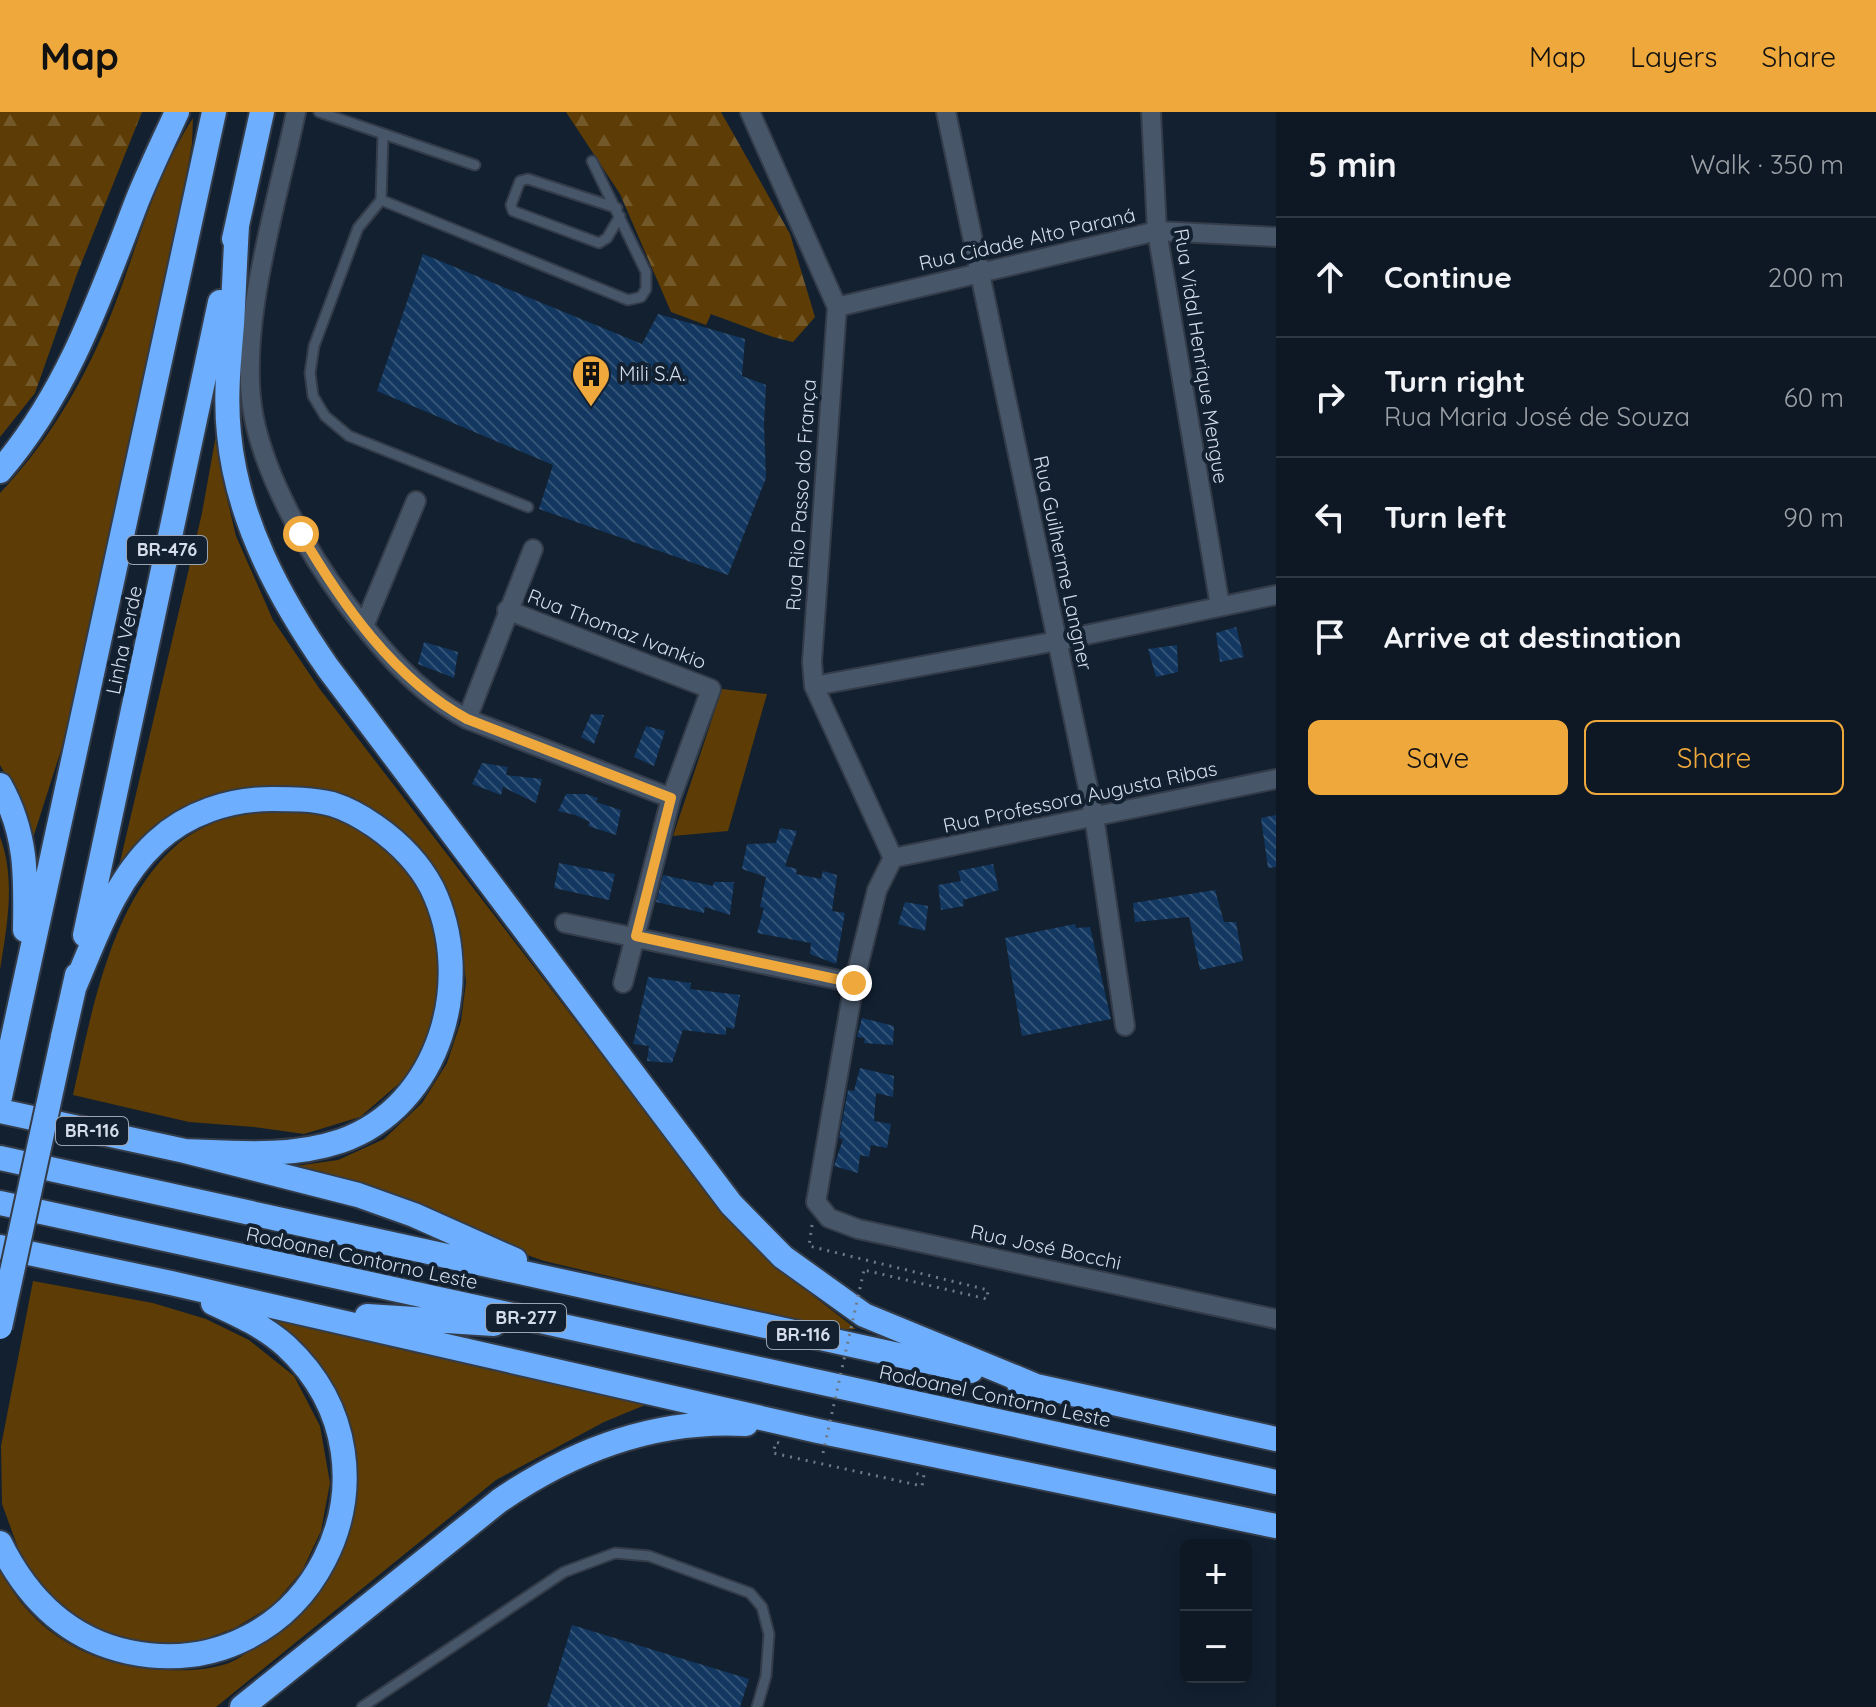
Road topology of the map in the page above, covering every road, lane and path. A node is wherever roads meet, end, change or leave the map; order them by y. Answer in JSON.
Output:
{"nodes":[{"id":1,"x":177,"y":112,"type":"edge"},
{"id":2,"x":214,"y":112,"type":"edge"},
{"id":3,"x":262,"y":112,"type":"edge"},
{"id":4,"x":296,"y":112,"type":"edge"},
{"id":5,"x":319,"y":112,"type":"edge"},
{"id":6,"x":750,"y":112,"type":"edge"},
{"id":7,"x":946,"y":112,"type":"edge"},
{"id":8,"x":1151,"y":112,"type":"edge"},
{"id":9,"x":383,"y":135,"type":"junction"},
{"id":10,"x":592,"y":161,"type":"dead end"},
{"id":11,"x":475,"y":165,"type":"dead end"},
{"id":12,"x":381,"y":200,"type":"junction"},
{"id":13,"x":619,"y":212,"type":"junction"},
{"id":14,"x":237,"y":226,"type":"junction"},
{"id":15,"x":1157,"y":231,"type":"junction"},
{"id":16,"x":1276,"y":237,"type":"edge"},
{"id":17,"x":980,"y":273,"type":"junction"},
{"id":18,"x":837,"y":307,"type":"junction"},
{"id":19,"x":0,"y":471,"type":"edge"},
{"id":20,"x":416,"y":501,"type":"dead end"},
{"id":21,"x":528,"y":507,"type":"dead end"},
{"id":22,"x":533,"y":549,"type":"dead end"},
{"id":23,"x":1276,"y":595,"type":"edge"},
{"id":24,"x":1220,"y":606,"type":"junction"},
{"id":25,"x":507,"y":610,"type":"junction"},
{"id":26,"x":364,"y":626,"type":"junction"},
{"id":27,"x":1057,"y":641,"type":"junction"},
{"id":28,"x":814,"y":686,"type":"junction"},
{"id":29,"x":467,"y":719,"type":"junction"},
{"id":30,"x":1276,"y":779,"type":"edge"},
{"id":31,"x":0,"y":785,"type":"edge"},
{"id":32,"x":671,"y":798,"type":"junction"},
{"id":33,"x":1094,"y":816,"type":"junction"},
{"id":34,"x":893,"y":858,"type":"junction"},
{"id":35,"x":565,"y":923,"type":"dead end"},
{"id":36,"x":636,"y":936,"type":"junction"},
{"id":37,"x":623,"y":983,"type":"dead end"},
{"id":38,"x":854,"y":983,"type":"junction"},
{"id":39,"x":24,"y":984,"type":"junction"},
{"id":40,"x":74,"y":988,"type":"junction"},
{"id":41,"x":1125,"y":1026,"type":"dead end"},
{"id":42,"x":63,"y":1037,"type":"joint"},
{"id":43,"x":0,"y":1097,"type":"edge"},
{"id":44,"x":0,"y":1111,"type":"edge"},
{"id":45,"x":185,"y":1151,"type":"junction"},
{"id":46,"x":4,"y":1159,"type":"edge"},
{"id":47,"x":816,"y":1202,"type":"junction"},
{"id":48,"x":0,"y":1203,"type":"edge"},
{"id":49,"x":0,"y":1247,"type":"edge"},
{"id":50,"x":171,"y":1283,"type":"junction"},
{"id":51,"x":573,"y":1284,"type":"junction"},
{"id":52,"x":297,"y":1312,"type":"junction"},
{"id":53,"x":1276,"y":1319,"type":"edge"},
{"id":54,"x":0,"y":1327,"type":"edge"},
{"id":55,"x":583,"y":1331,"type":"junction"},
{"id":56,"x":1034,"y":1385,"type":"junction"},
{"id":57,"x":1276,"y":1439,"type":"edge"},
{"id":58,"x":820,"y":1442,"type":"junction"},
{"id":59,"x":788,"y":1445,"type":"dead end"},
{"id":60,"x":910,"y":1472,"type":"dead end"},
{"id":61,"x":1276,"y":1482,"type":"edge"},
{"id":62,"x":1276,"y":1526,"type":"edge"},
{"id":63,"x":0,"y":1543,"type":"edge"},
{"id":64,"x":242,"y":1707,"type":"edge"},
{"id":65,"x":362,"y":1707,"type":"edge"},
{"id":66,"x":757,"y":1707,"type":"edge"}],
"edges":[{"from":1,"to":19,"type":"highway"},
{"from":2,"to":39,"type":"highway","name":"Linha Verde"},
{"from":3,"to":14,"type":"highway","name":"Linha Verde","number":"BR-476"},
{"from":4,"to":26,"type":"street"},
{"from":5,"to":9,"type":"lane"},
{"from":6,"to":18,"type":"street"},
{"from":7,"to":17,"type":"street","name":"Rua Guilherme Langner"},
{"from":8,"to":15,"type":"street","name":"Rua Vidal Henrique Mengue"},
{"from":9,"to":11,"type":"lane"},
{"from":9,"to":12,"type":"lane"},
{"from":10,"to":13,"type":"lane"},
{"from":12,"to":13,"type":"lane"},
{"from":12,"to":21,"type":"lane"},
{"from":13,"to":13,"type":"lane"},
{"from":14,"to":40,"type":"highway","name":"Linha Verde","number":"BR-476"},
{"from":14,"to":56,"type":"highway"},
{"from":15,"to":16,"type":"street","name":"Rua Cidade Alto Paraná"},
{"from":15,"to":17,"type":"street","name":"Rua Cidade Alto Paraná"},
{"from":15,"to":24,"type":"street","name":"Rua Vidal Henrique Mengue"},
{"from":17,"to":18,"type":"street","name":"Rua Cidade Alto Paraná"},
{"from":17,"to":27,"type":"street","name":"Rua Guilherme Langner"},
{"from":18,"to":28,"type":"street","name":"Rua Rio Passo do França"},
{"from":20,"to":26,"type":"street"},
{"from":22,"to":25,"type":"street"},
{"from":23,"to":24,"type":"street"},
{"from":24,"to":27,"type":"street"},
{"from":25,"to":29,"type":"street"},
{"from":25,"to":32,"type":"street","name":"Rua Thomaz Ivankio"},
{"from":26,"to":29,"type":"street"},
{"from":27,"to":28,"type":"street"},
{"from":27,"to":33,"type":"street","name":"Rua Guilherme Langner"},
{"from":28,"to":34,"type":"street"},
{"from":29,"to":32,"type":"street"},
{"from":30,"to":33,"type":"street","name":"Rua Professora Augusta Ribas"},
{"from":31,"to":39,"type":"highway"},
{"from":32,"to":36,"type":"street"},
{"from":33,"to":34,"type":"street","name":"Rua Professora Augusta Ribas"},
{"from":33,"to":41,"type":"street","name":"Rua Guilherme Langner"},
{"from":34,"to":38,"type":"street"},
{"from":35,"to":36,"type":"street"},
{"from":36,"to":37,"type":"street"},
{"from":36,"to":38,"type":"street"},
{"from":38,"to":47,"type":"street"},
{"from":39,"to":43,"type":"highway"},
{"from":40,"to":42,"type":"highway","name":"Linha Verde","number":"BR-476"},
{"from":40,"to":45,"type":"highway"},
{"from":42,"to":54,"type":"highway","number":"BR-116","bridge":true},
{"from":44,"to":45,"type":"highway","number":"BR-116"},
{"from":45,"to":51,"type":"highway","number":"BR-116"},
{"from":46,"to":51,"type":"highway","name":"Rodoanel Contorno Leste","number":"BR-277"},
{"from":47,"to":53,"type":"street","name":"Rua José Bocchi"},
{"from":47,"to":58,"type":"path","bridge":true},
{"from":48,"to":55,"type":"highway","name":"Rodoanel Contorno Leste","number":"BR-277"},
{"from":49,"to":50,"type":"highway"},
{"from":50,"to":52,"type":"highway"},
{"from":50,"to":63,"type":"highway"},
{"from":51,"to":56,"type":"highway","name":"Rodoanel Contorno Leste","number":"BR-116"},
{"from":52,"to":55,"type":"highway"},
{"from":52,"to":58,"type":"highway"},
{"from":55,"to":61,"type":"highway","name":"Rodoanel Contorno Leste","number":"BR-277"},
{"from":56,"to":57,"type":"highway","name":"Rodoanel Contorno Leste","number":"BR-116"},
{"from":58,"to":62,"type":"highway"},
{"from":58,"to":64,"type":"highway"},
{"from":59,"to":60,"type":"path"},
{"from":65,"to":66,"type":"lane"}]}
